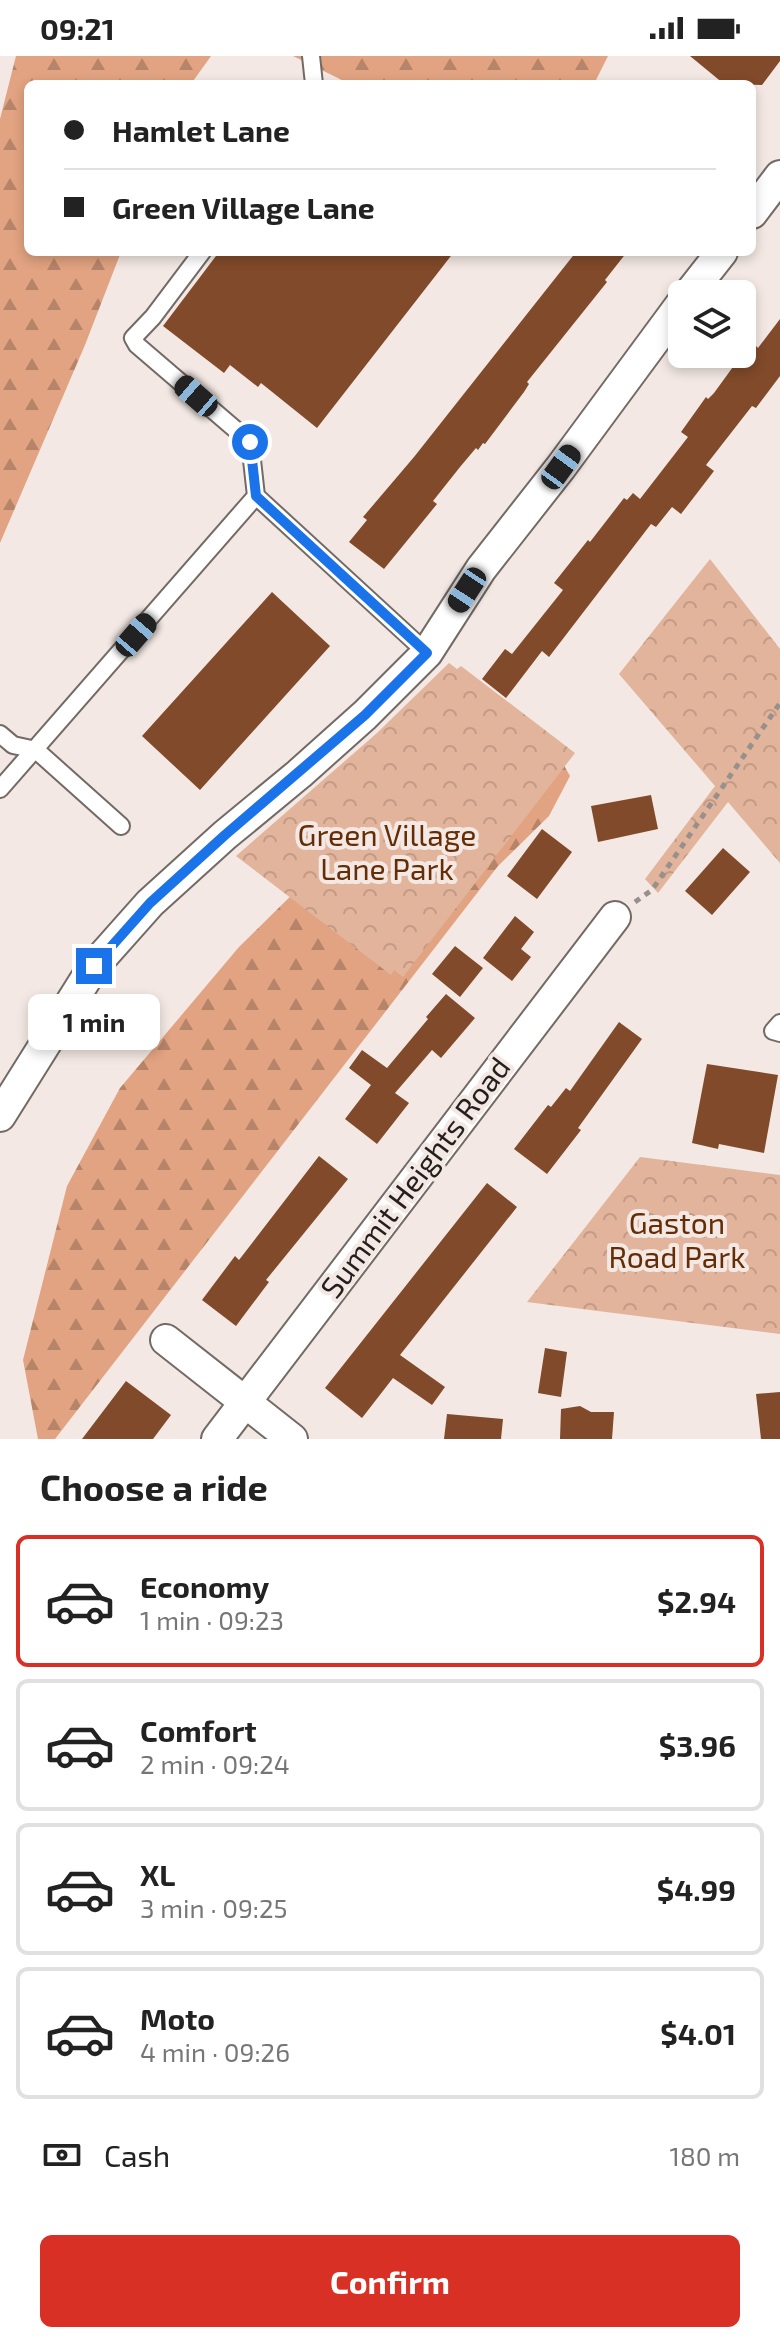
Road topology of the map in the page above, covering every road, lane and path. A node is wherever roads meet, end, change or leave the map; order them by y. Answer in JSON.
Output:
{"nodes":[{"id":1,"x":311,"y":56,"type":"edge"},
{"id":2,"x":314,"y":80,"type":"edge"},
{"id":3,"x":780,"y":176,"type":"edge"},
{"id":4,"x":756,"y":208,"type":"edge"},
{"id":5,"x":199,"y":256,"type":"edge"},
{"id":6,"x":719,"y":256,"type":"edge"},
{"id":7,"x":700,"y":280,"type":"edge"},
{"id":8,"x":668,"y":322,"type":"edge"},
{"id":9,"x":256,"y":496,"type":"junction"},
{"id":10,"x":427,"y":653,"type":"junction"},
{"id":11,"x":780,"y":703,"type":"edge"},
{"id":12,"x":0,"y":734,"type":"edge"},
{"id":13,"x":36,"y":750,"type":"junction"},
{"id":14,"x":0,"y":789,"type":"edge"},
{"id":15,"x":121,"y":826,"type":"dead end"},
{"id":16,"x":615,"y":917,"type":"joint"},
{"id":17,"x":780,"y":1023,"type":"edge"},
{"id":18,"x":780,"y":1033,"type":"edge"},
{"id":19,"x":0,"y":1116,"type":"edge"},
{"id":20,"x":166,"y":1340,"type":"dead end"},
{"id":21,"x":246,"y":1402,"type":"junction"},
{"id":22,"x":217,"y":1439,"type":"edge"},
{"id":23,"x":292,"y":1439,"type":"edge"}],
"edges":[{"from":1,"to":2,"type":"lane"},
{"from":3,"to":4,"type":"street"},
{"from":5,"to":9,"type":"lane"},
{"from":6,"to":7,"type":"street"},
{"from":8,"to":10,"type":"street"},
{"from":9,"to":10,"type":"lane"},
{"from":9,"to":13,"type":"lane"},
{"from":10,"to":19,"type":"street"},
{"from":11,"to":16,"type":"path"},
{"from":12,"to":13,"type":"lane"},
{"from":13,"to":14,"type":"lane"},
{"from":13,"to":15,"type":"lane"},
{"from":16,"to":21,"type":"street","name":"Summit Heights Road"},
{"from":17,"to":18,"type":"lane"},
{"from":20,"to":21,"type":"street"},
{"from":21,"to":22,"type":"street","name":"Summit Heights Road"},
{"from":21,"to":23,"type":"street"}]}
